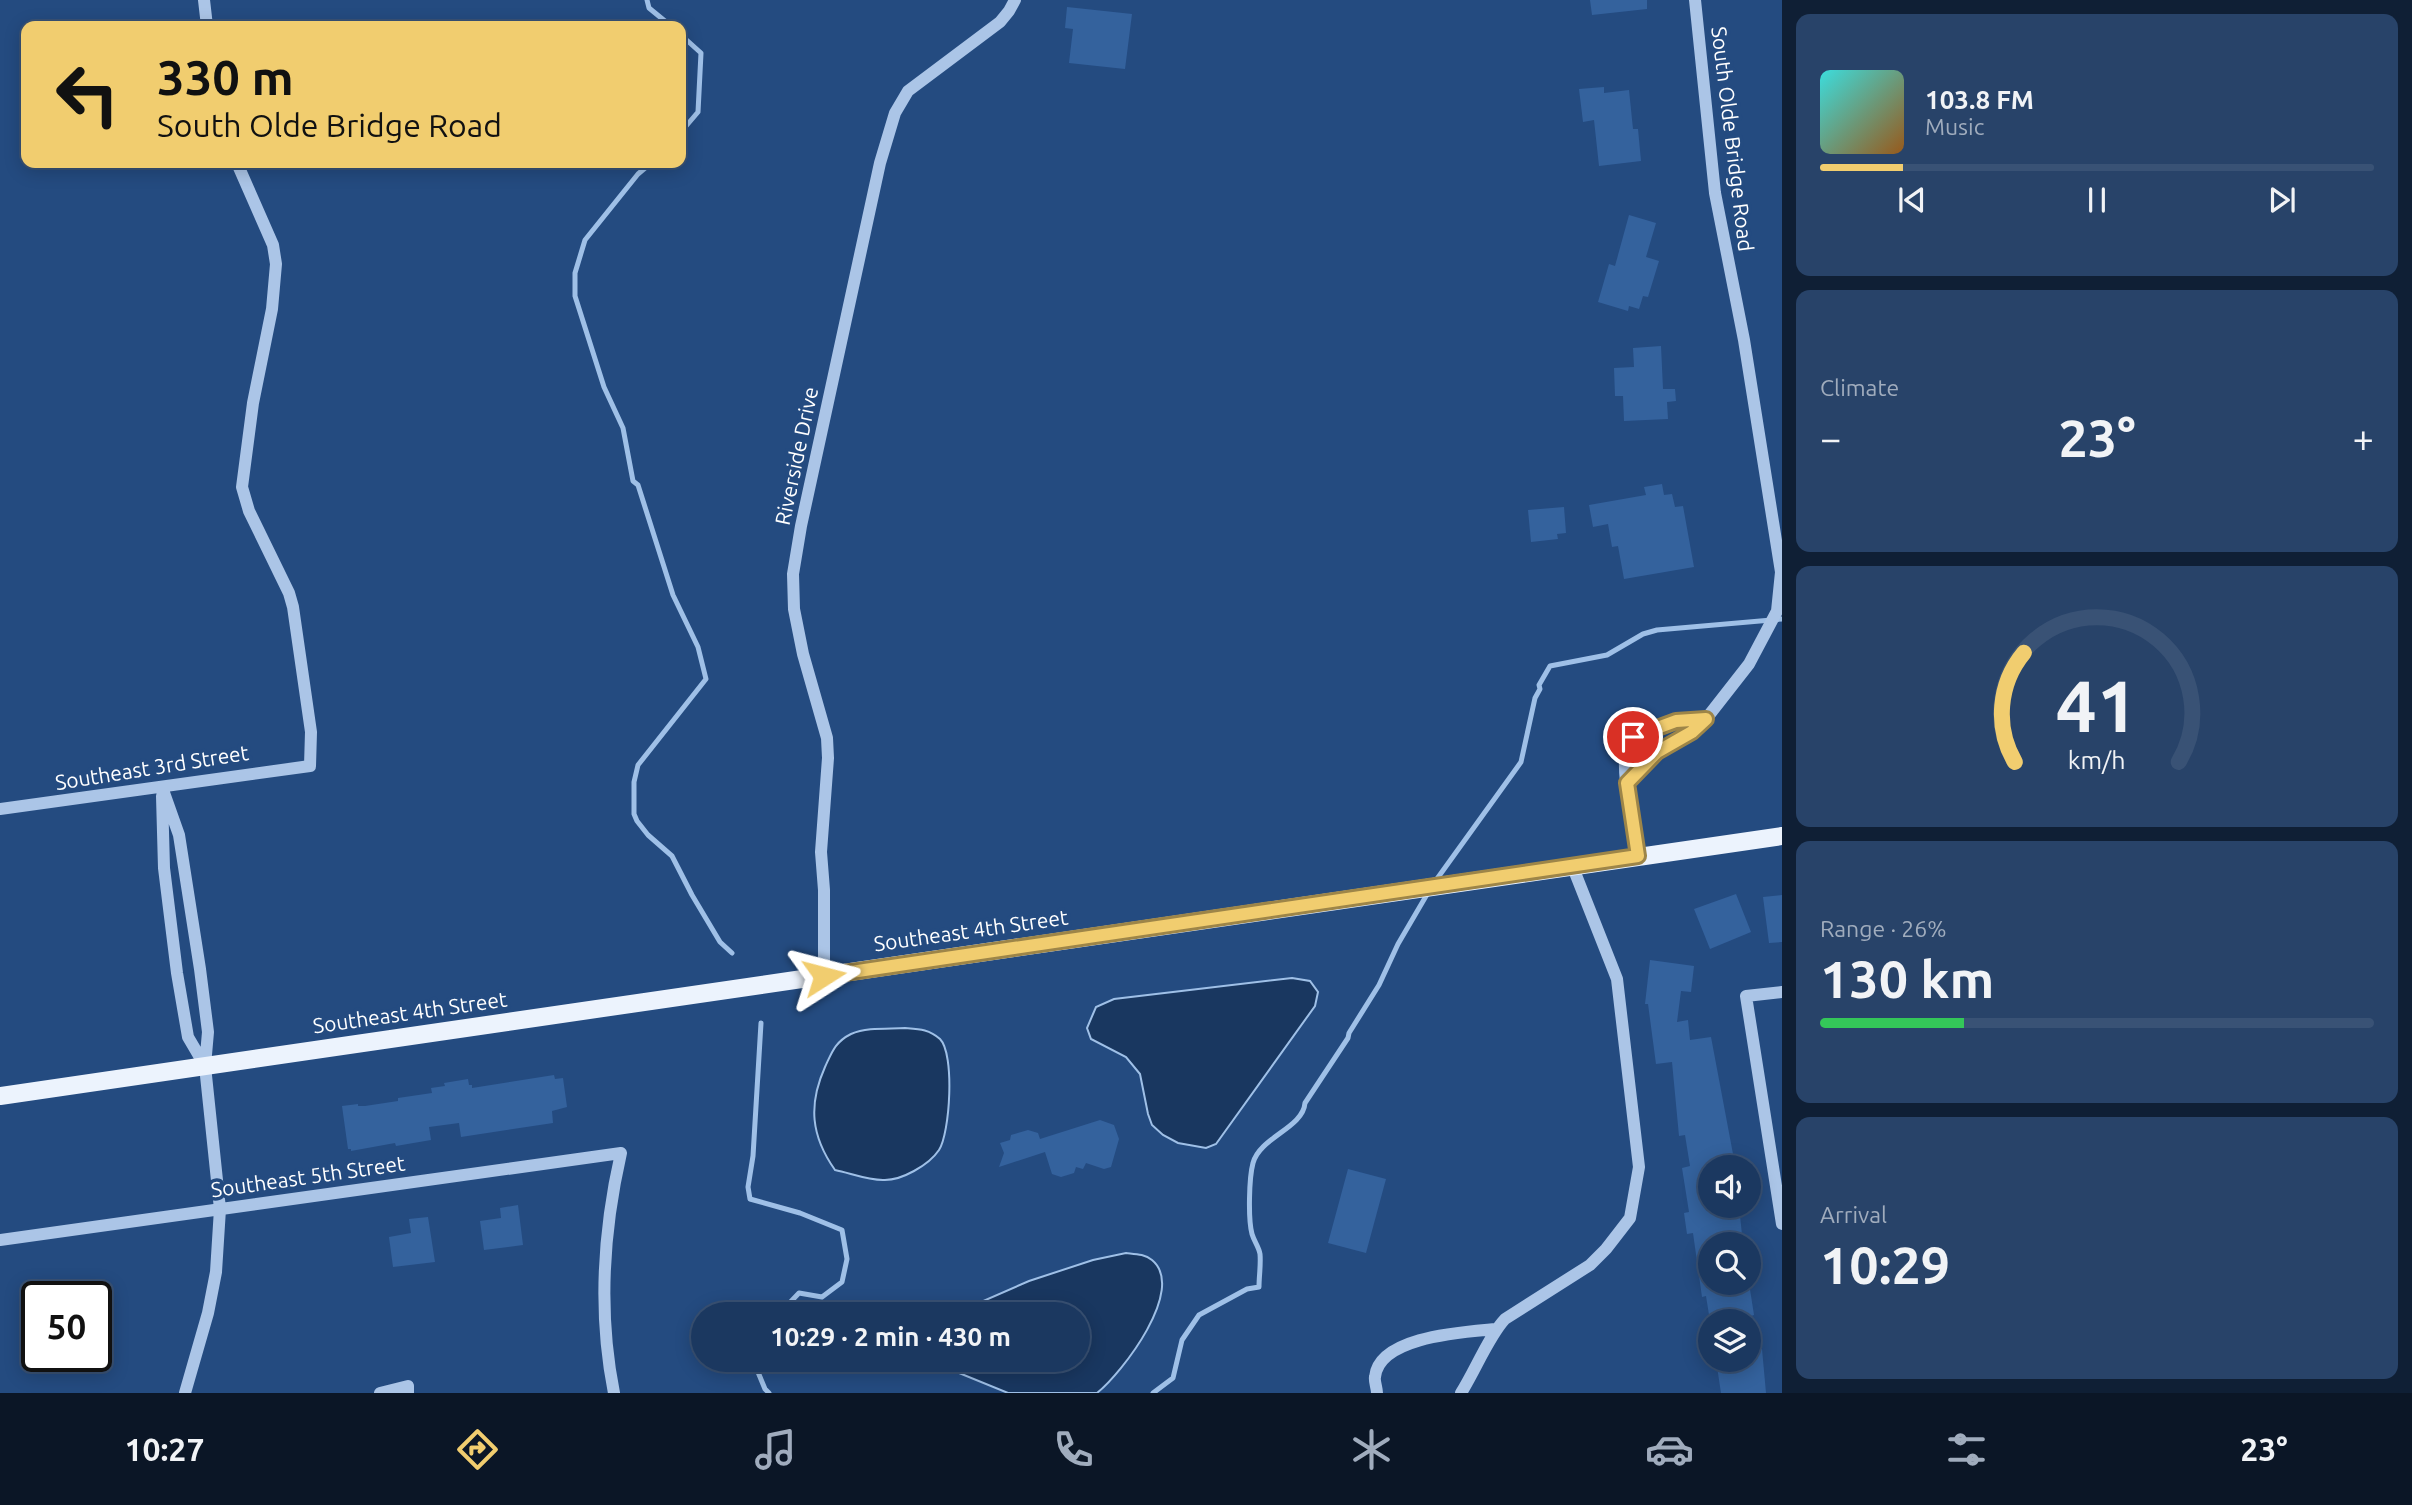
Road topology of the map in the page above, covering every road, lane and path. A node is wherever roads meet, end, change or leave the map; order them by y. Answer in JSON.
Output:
{"nodes":[{"id":1,"x":204,"y":0,"type":"edge"},
{"id":2,"x":1015,"y":0,"type":"edge"},
{"id":3,"x":1695,"y":0,"type":"edge"},
{"id":4,"x":206,"y":21,"type":"edge"},
{"id":5,"x":239,"y":168,"type":"edge"},
{"id":6,"x":1706,"y":719,"type":"junction"},
{"id":7,"x":1627,"y":783,"type":"junction"},
{"id":8,"x":162,"y":787,"type":"junction"},
{"id":9,"x":0,"y":809,"type":"edge"},
{"id":10,"x":1782,"y":836,"type":"edge"},
{"id":11,"x":1638,"y":856,"type":"junction"},
{"id":12,"x":1572,"y":865,"type":"junction"},
{"id":13,"x":824,"y":976,"type":"junction"},
{"id":14,"x":1782,"y":992,"type":"edge"},
{"id":15,"x":205,"y":1066,"type":"junction"},
{"id":16,"x":0,"y":1096,"type":"edge"},
{"id":17,"x":220,"y":1209,"type":"junction"},
{"id":18,"x":1782,"y":1224,"type":"edge"},
{"id":19,"x":0,"y":1240,"type":"edge"},
{"id":20,"x":1496,"y":1329,"type":"junction"},
{"id":21,"x":185,"y":1393,"type":"edge"},
{"id":22,"x":380,"y":1393,"type":"edge"},
{"id":23,"x":408,"y":1393,"type":"edge"},
{"id":24,"x":614,"y":1393,"type":"edge"},
{"id":25,"x":1377,"y":1393,"type":"edge"},
{"id":26,"x":1461,"y":1393,"type":"edge"}],
"edges":[{"from":1,"to":4,"type":"street"},
{"from":2,"to":13,"type":"street","name":"Riverside Drive"},
{"from":3,"to":6,"type":"street","name":"South Olde Bridge Road"},
{"from":5,"to":8,"type":"street","name":"Southeast 3rd Street"},
{"from":6,"to":7,"type":"street","name":"South Olde Bridge Road"},
{"from":6,"to":7,"type":"street"},
{"from":7,"to":11,"type":"street"},
{"from":8,"to":9,"type":"street","name":"Southeast 3rd Street"},
{"from":8,"to":15,"type":"street"},
{"from":8,"to":15,"type":"street"},
{"from":10,"to":11,"type":"main road","name":"Southeast 4th Street"},
{"from":11,"to":12,"type":"main road","name":"Southeast 4th Street"},
{"from":12,"to":13,"type":"main road","name":"Southeast 4th Street"},
{"from":12,"to":20,"type":"street"},
{"from":13,"to":15,"type":"main road","name":"Southeast 4th Street"},
{"from":14,"to":18,"type":"street"},
{"from":15,"to":16,"type":"main road","name":"Southeast 4th Street"},
{"from":15,"to":17,"type":"street"},
{"from":17,"to":19,"type":"street","name":"Southeast 5th Street"},
{"from":17,"to":21,"type":"street"},
{"from":17,"to":24,"type":"street","name":"Southeast 5th Street"},
{"from":20,"to":25,"type":"street"},
{"from":20,"to":26,"type":"street"},
{"from":22,"to":23,"type":"street"}]}
